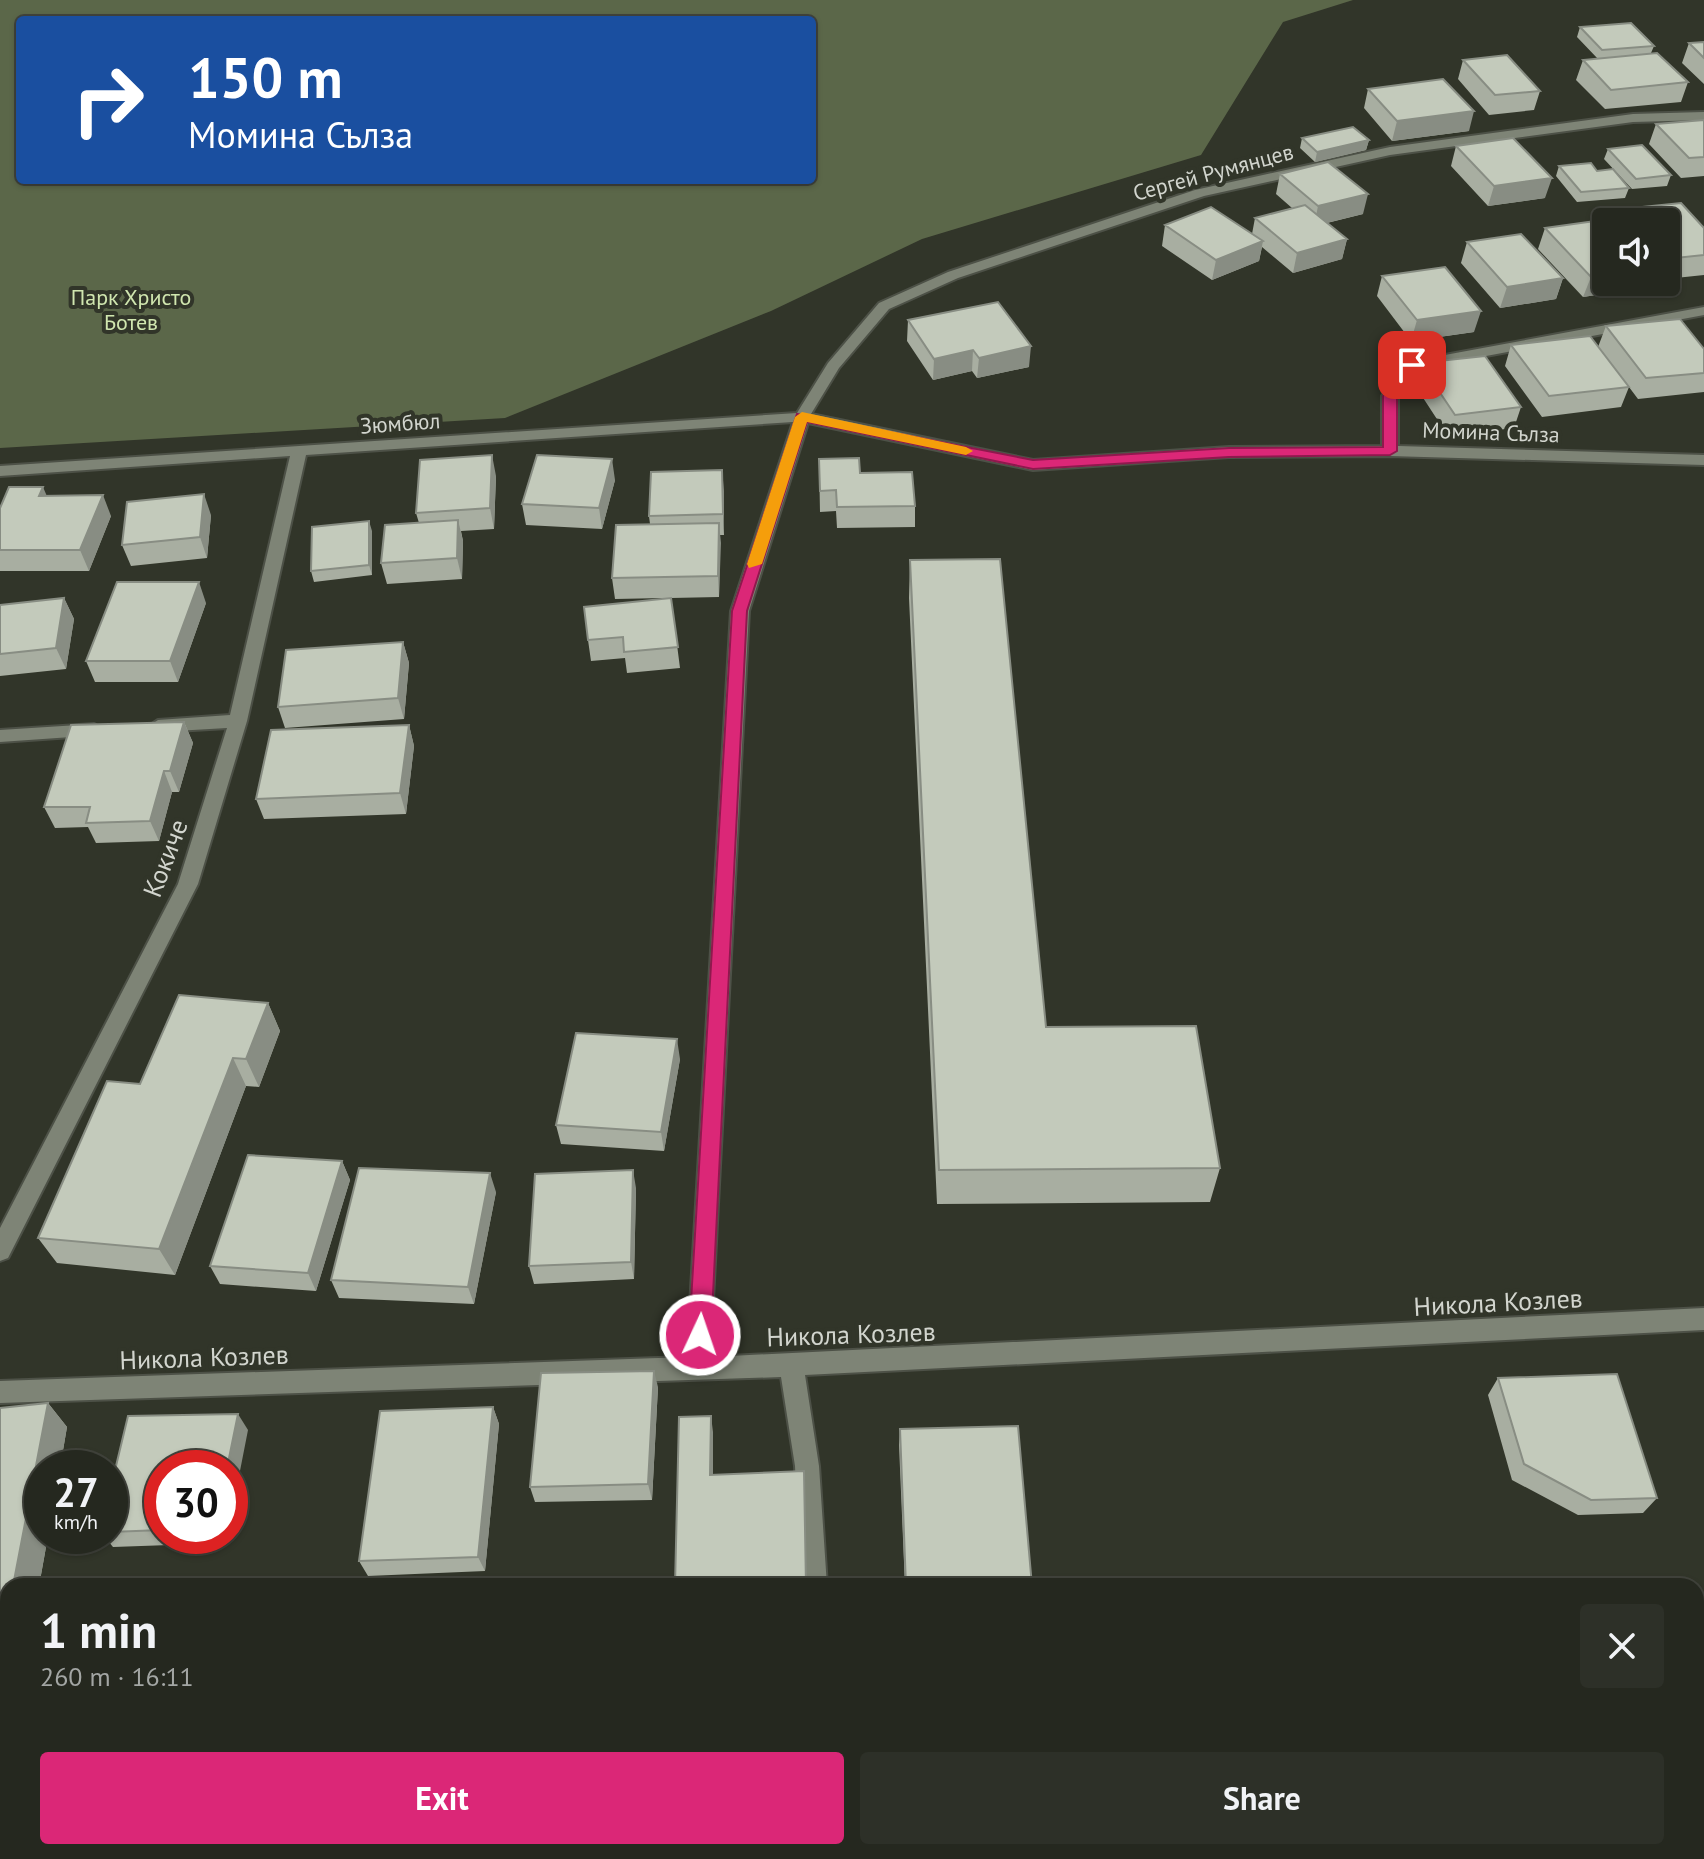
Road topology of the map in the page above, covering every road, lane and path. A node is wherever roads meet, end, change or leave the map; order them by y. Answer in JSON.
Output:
{"nodes":[{"id":1,"x":1704,"y":116,"type":"edge"},
{"id":2,"x":1704,"y":311,"type":"edge"},
{"id":3,"x":802,"y":417,"type":"junction"},
{"id":4,"x":1390,"y":451,"type":"junction"},
{"id":5,"x":299,"y":453,"type":"junction"},
{"id":6,"x":1704,"y":460,"type":"edge"},
{"id":7,"x":0,"y":471,"type":"edge"},
{"id":8,"x":238,"y":721,"type":"junction"},
{"id":9,"x":143,"y":727,"type":"edge"},
{"id":10,"x":111,"y":729,"type":"edge"},
{"id":11,"x":0,"y":736,"type":"edge"},
{"id":12,"x":0,"y":1251,"type":"edge"},
{"id":13,"x":1704,"y":1319,"type":"edge"},
{"id":14,"x":791,"y":1365,"type":"junction"},
{"id":15,"x":698,"y":1366,"type":"junction"},
{"id":16,"x":0,"y":1392,"type":"edge"},
{"id":17,"x":814,"y":1578,"type":"edge"}],
"edges":[{"from":1,"to":3,"type":"street","name":"Сергей Румянцев"},
{"from":2,"to":4,"type":"street"},
{"from":3,"to":4,"type":"street","name":"Момина Сълза"},
{"from":3,"to":5,"type":"street","name":"Зюмбюл"},
{"from":3,"to":15,"type":"street","name":"Сергей Румянцев"},
{"from":4,"to":6,"type":"street","name":"Момина Сълза"},
{"from":5,"to":7,"type":"street","name":"Зюмбюл"},
{"from":5,"to":8,"type":"street","name":"Кокиче"},
{"from":8,"to":9,"type":"street"},
{"from":8,"to":12,"type":"street","name":"Кокиче"},
{"from":10,"to":11,"type":"street"},
{"from":13,"to":14,"type":"street","name":"Никола Козлев"},
{"from":14,"to":15,"type":"street","name":"Никола Козлев"},
{"from":14,"to":17,"type":"street"},
{"from":15,"to":16,"type":"street","name":"Никола Козлев"}]}
